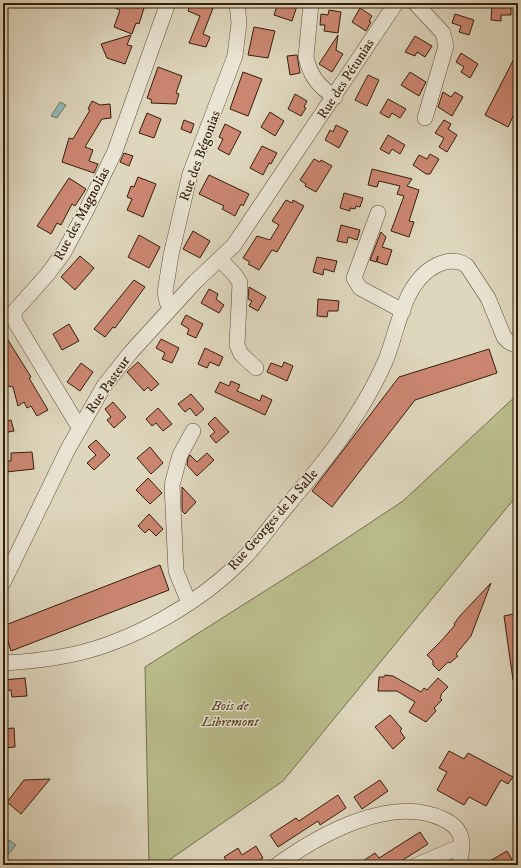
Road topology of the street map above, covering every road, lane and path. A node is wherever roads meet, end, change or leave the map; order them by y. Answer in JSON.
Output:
{"nodes":[{"id":1,"x":168,"y":3,"type":"edge"},
{"id":2,"x":237,"y":3,"type":"edge"},
{"id":3,"x":311,"y":3,"type":"edge"},
{"id":4,"x":396,"y":3,"type":"edge"},
{"id":5,"x":414,"y":3,"type":"edge"},
{"id":6,"x":335,"y":97,"type":"junction"},
{"id":7,"x":425,"y":118,"type":"dead end"},
{"id":8,"x":378,"y":212,"type":"dead end"},
{"id":9,"x":255,"y":215,"type":"joint"},
{"id":10,"x":220,"y":259,"type":"junction"},
{"id":11,"x":172,"y":307,"type":"junction"},
{"id":12,"x":403,"y":311,"type":"junction"},
{"id":13,"x":518,"y":346,"type":"edge"},
{"id":14,"x":256,"y":368,"type":"dead end"},
{"id":15,"x":81,"y":425,"type":"junction"},
{"id":16,"x":193,"y":431,"type":"dead end"},
{"id":17,"x":3,"y":583,"type":"edge"},
{"id":18,"x":189,"y":603,"type":"junction"},
{"id":19,"x":3,"y":663,"type":"edge"},
{"id":20,"x":462,"y":846,"type":"junction"},
{"id":21,"x":277,"y":865,"type":"edge"},
{"id":22,"x":417,"y":865,"type":"edge"},
{"id":23,"x":459,"y":865,"type":"edge"}],
"edges":[{"from":1,"to":15,"type":"street","name":"Rue des Magnolias"},
{"from":2,"to":11,"type":"street","name":"Rue des Bégonias"},
{"from":3,"to":6,"type":"street"},
{"from":4,"to":6,"type":"street","name":"Rue des Pétunias"},
{"from":5,"to":7,"type":"street"},
{"from":6,"to":9,"type":"street","name":"Rue des Pétunias"},
{"from":8,"to":12,"type":"street"},
{"from":9,"to":10,"type":"street","name":"Rue Pasteur"},
{"from":10,"to":11,"type":"street","name":"Rue Pasteur"},
{"from":10,"to":14,"type":"street"},
{"from":11,"to":15,"type":"street","name":"Rue Pasteur"},
{"from":12,"to":13,"type":"street","name":"Rue Georges de la Salle"},
{"from":12,"to":18,"type":"street","name":"Rue Georges de la Salle"},
{"from":15,"to":17,"type":"street","name":"Rue Pasteur"},
{"from":16,"to":18,"type":"street"},
{"from":18,"to":19,"type":"street","name":"Rue Georges de la Salle"},
{"from":20,"to":21,"type":"street"},
{"from":20,"to":22,"type":"street"},
{"from":20,"to":23,"type":"street"}]}
